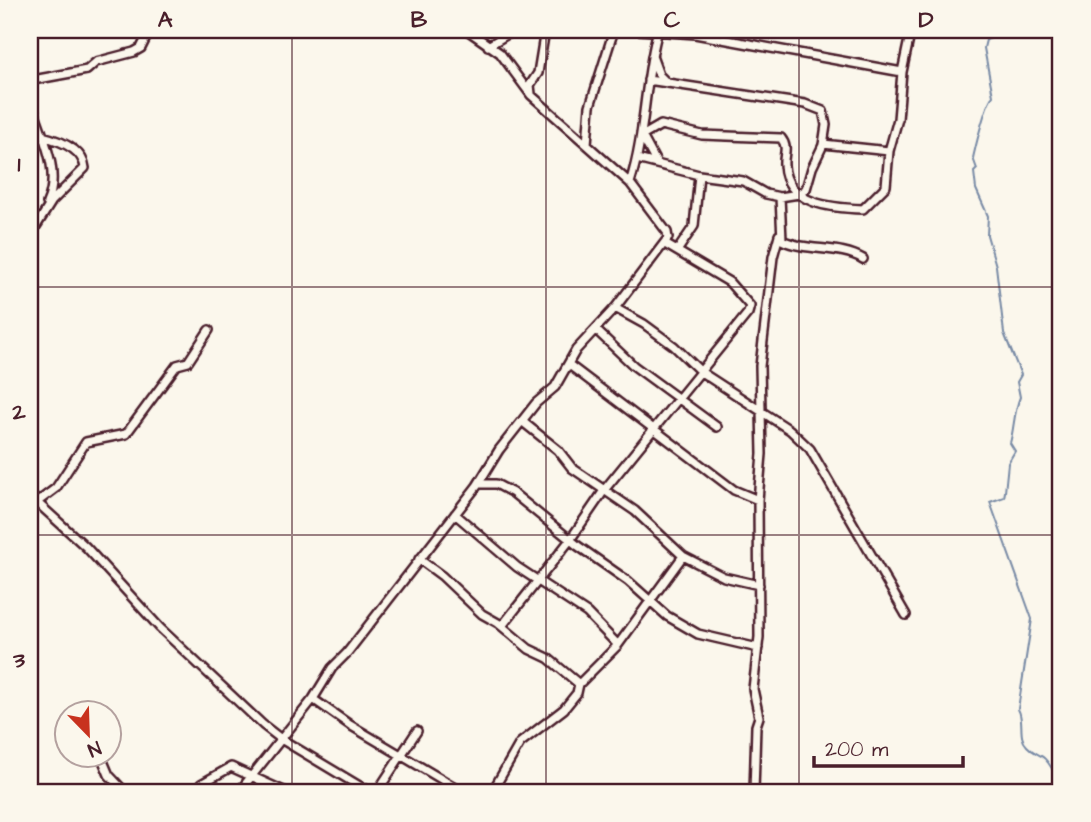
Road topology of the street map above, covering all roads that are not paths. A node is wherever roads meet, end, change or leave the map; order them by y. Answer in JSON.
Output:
{"nodes":[{"id":1,"x":150,"y":30,"type":"edge"},
{"id":2,"x":467,"y":30,"type":"edge"},
{"id":3,"x":509,"y":30,"type":"edge"},
{"id":4,"x":545,"y":30,"type":"edge"},
{"id":5,"x":614,"y":30,"type":"edge"},
{"id":6,"x":638,"y":30,"type":"edge"},
{"id":7,"x":658,"y":30,"type":"edge"},
{"id":8,"x":911,"y":30,"type":"edge"},
{"id":9,"x":488,"y":46,"type":"junction"},
{"id":10,"x":651,"y":52,"type":"junction"},
{"id":11,"x":30,"y":66,"type":"edge"},
{"id":12,"x":902,"y":72,"type":"junction"},
{"id":13,"x":648,"y":80,"type":"junction"},
{"id":14,"x":31,"y":81,"type":"edge"},
{"id":15,"x":667,"y":82,"type":"junction"},
{"id":16,"x":531,"y":95,"type":"junction"},
{"id":17,"x":30,"y":97,"type":"edge"},
{"id":18,"x":42,"y":136,"type":"junction"},
{"id":19,"x":642,"y":136,"type":"junction"},
{"id":20,"x":587,"y":144,"type":"junction"},
{"id":21,"x":823,"y":144,"type":"junction"},
{"id":22,"x":889,"y":151,"type":"junction"},
{"id":23,"x":637,"y":159,"type":"junction"},
{"id":24,"x":657,"y":163,"type":"junction"},
{"id":25,"x":699,"y":175,"type":"junction"},
{"id":26,"x":630,"y":183,"type":"junction"},
{"id":27,"x":799,"y":194,"type":"junction"},
{"id":28,"x":780,"y":197,"type":"junction"},
{"id":29,"x":36,"y":220,"type":"edge"},
{"id":30,"x":779,"y":235,"type":"junction"},
{"id":31,"x":30,"y":236,"type":"edge"},
{"id":32,"x":665,"y":244,"type":"junction"},
{"id":33,"x":677,"y":251,"type":"junction"},
{"id":34,"x":863,"y":259,"type":"dead end"},
{"id":35,"x":615,"y":308,"type":"junction"},
{"id":36,"x":749,"y":310,"type":"junction"},
{"id":37,"x":765,"y":314,"type":"junction"},
{"id":38,"x":209,"y":330,"type":"dead end"},
{"id":39,"x":596,"y":330,"type":"junction"},
{"id":40,"x":568,"y":364,"type":"junction"},
{"id":41,"x":701,"y":372,"type":"junction"},
{"id":42,"x":679,"y":398,"type":"junction"},
{"id":43,"x":761,"y":412,"type":"junction"},
{"id":44,"x":523,"y":422,"type":"junction"},
{"id":45,"x":717,"y":427,"type":"dead end"},
{"id":46,"x":655,"y":428,"type":"junction"},
{"id":47,"x":479,"y":484,"type":"junction"},
{"id":48,"x":605,"y":489,"type":"junction"},
{"id":49,"x":30,"y":496,"type":"edge"},
{"id":50,"x":758,"y":500,"type":"junction"},
{"id":51,"x":36,"y":503,"type":"junction"},
{"id":52,"x":455,"y":514,"type":"junction"},
{"id":53,"x":570,"y":540,"type":"junction"},
{"id":54,"x":682,"y":556,"type":"junction"},
{"id":55,"x":419,"y":559,"type":"junction"},
{"id":56,"x":539,"y":580,"type":"junction"},
{"id":57,"x":759,"y":585,"type":"junction"},
{"id":58,"x":651,"y":600,"type":"junction"},
{"id":59,"x":906,"y":615,"type":"dead end"},
{"id":60,"x":502,"y":626,"type":"junction"},
{"id":61,"x":618,"y":645,"type":"junction"},
{"id":62,"x":758,"y":648,"type":"junction"},
{"id":63,"x":579,"y":684,"type":"junction"},
{"id":64,"x":313,"y":699,"type":"junction"},
{"id":65,"x":417,"y":731,"type":"dead end"},
{"id":66,"x":281,"y":739,"type":"junction"},
{"id":67,"x":400,"y":753,"type":"junction"},
{"id":68,"x":107,"y":770,"type":"edge"},
{"id":69,"x":250,"y":778,"type":"junction"},
{"id":70,"x":125,"y":792,"type":"edge"},
{"id":71,"x":195,"y":792,"type":"edge"},
{"id":72,"x":239,"y":792,"type":"edge"},
{"id":73,"x":286,"y":792,"type":"edge"},
{"id":74,"x":376,"y":792,"type":"edge"},
{"id":75,"x":463,"y":792,"type":"edge"},
{"id":76,"x":492,"y":792,"type":"edge"},
{"id":77,"x":754,"y":792,"type":"edge"}],
"edges":[{"from":1,"to":14,"type":"street"},
{"from":2,"to":9,"type":"street"},
{"from":3,"to":9,"type":"street"},
{"from":4,"to":16,"type":"street"},
{"from":5,"to":20,"type":"street"},
{"from":6,"to":7,"type":"street"},
{"from":7,"to":10,"type":"street"},
{"from":7,"to":12,"type":"street"},
{"from":8,"to":12,"type":"street"},
{"from":9,"to":16,"type":"street"},
{"from":10,"to":13,"type":"street"},
{"from":10,"to":15,"type":"street"},
{"from":11,"to":14,"type":"street"},
{"from":12,"to":22,"type":"street"},
{"from":13,"to":15,"type":"street"},
{"from":13,"to":19,"type":"street"},
{"from":15,"to":21,"type":"street"},
{"from":16,"to":20,"type":"street"},
{"from":17,"to":18,"type":"street"},
{"from":18,"to":29,"type":"street"},
{"from":18,"to":29,"type":"street"},
{"from":19,"to":23,"type":"street"},
{"from":19,"to":24,"type":"street"},
{"from":19,"to":27,"type":"street"},
{"from":20,"to":26,"type":"street"},
{"from":21,"to":22,"type":"street"},
{"from":21,"to":27,"type":"street"},
{"from":22,"to":27,"type":"street"},
{"from":23,"to":24,"type":"street"},
{"from":23,"to":26,"type":"street"},
{"from":24,"to":25,"type":"street"},
{"from":25,"to":28,"type":"street"},
{"from":25,"to":33,"type":"street"},
{"from":26,"to":32,"type":"street"},
{"from":27,"to":28,"type":"street"},
{"from":28,"to":30,"type":"street"},
{"from":29,"to":31,"type":"street"},
{"from":30,"to":34,"type":"street"},
{"from":30,"to":37,"type":"street"},
{"from":32,"to":33,"type":"street"},
{"from":32,"to":35,"type":"street"},
{"from":33,"to":36,"type":"street"},
{"from":35,"to":39,"type":"street"},
{"from":35,"to":41,"type":"street"},
{"from":36,"to":37,"type":"street"},
{"from":36,"to":41,"type":"street"},
{"from":37,"to":43,"type":"street"},
{"from":38,"to":51,"type":"street"},
{"from":39,"to":40,"type":"street"},
{"from":39,"to":42,"type":"street"},
{"from":40,"to":44,"type":"street"},
{"from":40,"to":46,"type":"street"},
{"from":41,"to":42,"type":"street"},
{"from":41,"to":43,"type":"street"},
{"from":42,"to":45,"type":"street"},
{"from":42,"to":46,"type":"street"},
{"from":43,"to":50,"type":"street"},
{"from":43,"to":59,"type":"street"},
{"from":44,"to":47,"type":"street"},
{"from":44,"to":48,"type":"street"},
{"from":46,"to":48,"type":"street"},
{"from":46,"to":50,"type":"street"},
{"from":47,"to":52,"type":"street"},
{"from":47,"to":53,"type":"street"},
{"from":48,"to":53,"type":"street"},
{"from":48,"to":54,"type":"street"},
{"from":49,"to":51,"type":"street"},
{"from":50,"to":57,"type":"street"},
{"from":51,"to":66,"type":"street"},
{"from":52,"to":55,"type":"street"},
{"from":52,"to":56,"type":"street"},
{"from":53,"to":56,"type":"street"},
{"from":53,"to":58,"type":"street"},
{"from":54,"to":57,"type":"street"},
{"from":54,"to":58,"type":"street"},
{"from":55,"to":60,"type":"street"},
{"from":55,"to":64,"type":"street"},
{"from":56,"to":60,"type":"street"},
{"from":56,"to":61,"type":"street"},
{"from":57,"to":62,"type":"street"},
{"from":58,"to":61,"type":"street"},
{"from":58,"to":62,"type":"street"},
{"from":60,"to":63,"type":"street"},
{"from":61,"to":63,"type":"street"},
{"from":62,"to":77,"type":"street"},
{"from":63,"to":76,"type":"street"},
{"from":64,"to":66,"type":"street"},
{"from":64,"to":67,"type":"street"},
{"from":65,"to":67,"type":"street"},
{"from":66,"to":69,"type":"street"},
{"from":66,"to":74,"type":"street"},
{"from":67,"to":74,"type":"street"},
{"from":67,"to":75,"type":"street"},
{"from":68,"to":70,"type":"street"},
{"from":69,"to":71,"type":"street"},
{"from":69,"to":72,"type":"street"},
{"from":69,"to":73,"type":"street"}]}
